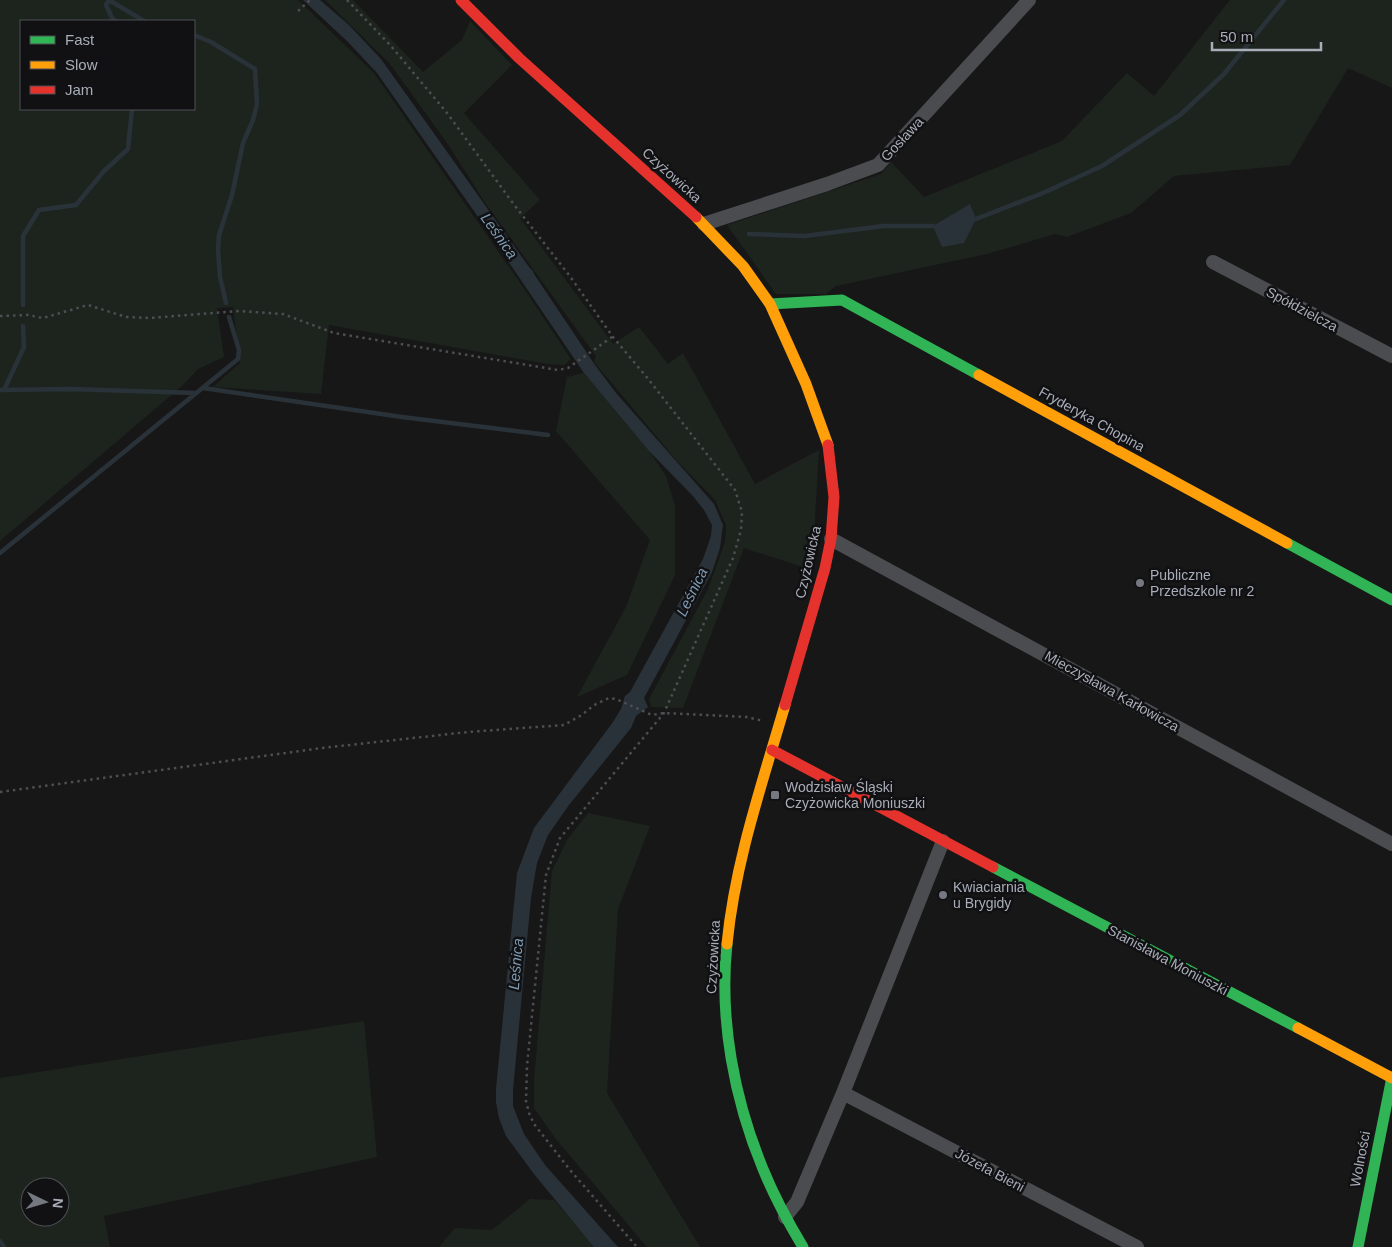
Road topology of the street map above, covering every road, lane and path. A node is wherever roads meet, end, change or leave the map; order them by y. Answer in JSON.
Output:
{"nodes":[{"id":1,"x":310,"y":0,"type":"edge"},
{"id":2,"x":347,"y":0,"type":"edge"},
{"id":3,"x":461,"y":0,"type":"edge"},
{"id":4,"x":1030,"y":0,"type":"edge"},
{"id":5,"x":298,"y":11,"type":"dead end"},
{"id":6,"x":704,"y":224,"type":"junction"},
{"id":7,"x":1213,"y":262,"type":"dead end"},
{"id":8,"x":770,"y":304,"type":"junction"},
{"id":9,"x":0,"y":316,"type":"edge"},
{"id":10,"x":613,"y":337,"type":"junction"},
{"id":11,"x":1392,"y":356,"type":"edge"},
{"id":12,"x":832,"y":539,"type":"junction"},
{"id":13,"x":1392,"y":600,"type":"edge"},
{"id":14,"x":664,"y":713,"type":"junction"},
{"id":15,"x":779,"y":725,"type":"junction"},
{"id":16,"x":772,"y":750,"type":"junction"},
{"id":17,"x":0,"y":792,"type":"edge"},
{"id":18,"x":943,"y":841,"type":"junction"},
{"id":19,"x":1392,"y":844,"type":"edge"},
{"id":20,"x":1392,"y":1078,"type":"edge"},
{"id":21,"x":843,"y":1093,"type":"junction"},
{"id":22,"x":785,"y":1217,"type":"junction"},
{"id":23,"x":637,"y":1247,"type":"edge"},
{"id":24,"x":803,"y":1247,"type":"edge"},
{"id":25,"x":1137,"y":1247,"type":"edge"},
{"id":26,"x":1358,"y":1247,"type":"edge"}],
"edges":[{"from":1,"to":5,"type":"path"},
{"from":2,"to":10,"type":"path"},
{"from":3,"to":6,"type":"street","name":"Czyżowicka"},
{"from":4,"to":6,"type":"street","name":"Gosława"},
{"from":6,"to":8,"type":"street","name":"Czyżowicka"},
{"from":7,"to":11,"type":"street","name":"Spółdzielcza"},
{"from":8,"to":12,"type":"street","name":"Czyżowicka"},
{"from":8,"to":13,"type":"street","name":"Fryderyka Chopina"},
{"from":9,"to":10,"type":"path"},
{"from":10,"to":14,"type":"path"},
{"from":12,"to":15,"type":"street","name":"Czyżowicka"},
{"from":12,"to":19,"type":"street","name":"Mieczysława Karłowicza"},
{"from":14,"to":15,"type":"path"},
{"from":14,"to":17,"type":"path"},
{"from":14,"to":23,"type":"path"},
{"from":15,"to":16,"type":"street","name":"Czyżowicka"},
{"from":16,"to":18,"type":"street","name":"Stanisława Moniuszki"},
{"from":16,"to":22,"type":"street","name":"Czyżowicka"},
{"from":18,"to":20,"type":"street","name":"Stanisława Moniuszki"},
{"from":18,"to":21,"type":"street"},
{"from":20,"to":26,"type":"street","name":"Wolności"},
{"from":21,"to":22,"type":"street"},
{"from":21,"to":25,"type":"street","name":"Józefa Bieni"},
{"from":22,"to":24,"type":"street","name":"Czyżowicka"}]}
